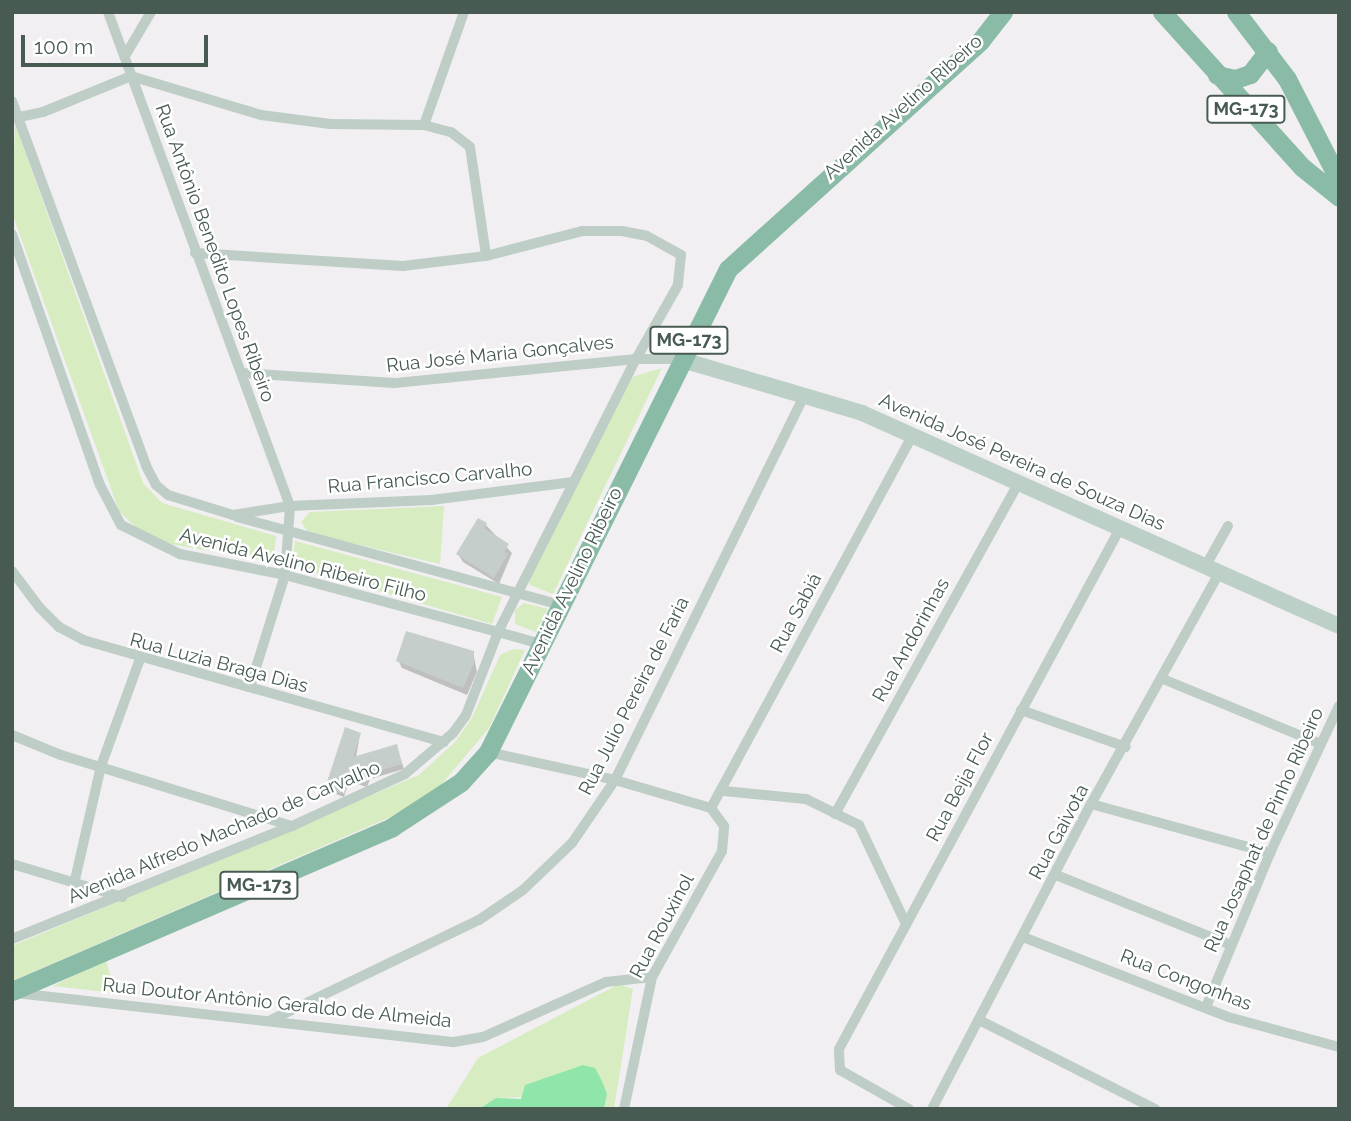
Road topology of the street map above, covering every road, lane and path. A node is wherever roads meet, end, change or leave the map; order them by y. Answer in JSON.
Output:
{"nodes":[{"id":1,"x":108,"y":12,"type":"edge"},
{"id":2,"x":151,"y":12,"type":"edge"},
{"id":3,"x":464,"y":12,"type":"edge"},
{"id":4,"x":1003,"y":12,"type":"edge"},
{"id":5,"x":1162,"y":12,"type":"edge"},
{"id":6,"x":1236,"y":12,"type":"edge"},
{"id":7,"x":1268,"y":51,"type":"junction"},
{"id":8,"x":125,"y":56,"type":"junction"},
{"id":9,"x":1217,"y":75,"type":"junction"},
{"id":10,"x":131,"y":76,"type":"junction"},
{"id":11,"x":12,"y":101,"type":"edge"},
{"id":12,"x":15,"y":118,"type":"edge"},
{"id":13,"x":424,"y":125,"type":"junction"},
{"id":14,"x":1339,"y":180,"type":"edge"},
{"id":15,"x":1339,"y":197,"type":"edge"},
{"id":16,"x":12,"y":234,"type":"edge"},
{"id":17,"x":195,"y":253,"type":"junction"},
{"id":18,"x":486,"y":256,"type":"junction"},
{"id":19,"x":636,"y":359,"type":"junction"},
{"id":20,"x":679,"y":359,"type":"junction"},
{"id":21,"x":242,"y":373,"type":"junction"},
{"id":22,"x":804,"y":396,"type":"junction"},
{"id":23,"x":913,"y":434,"type":"junction"},
{"id":24,"x":573,"y":482,"type":"junction"},
{"id":25,"x":1018,"y":484,"type":"junction"},
{"id":26,"x":290,"y":506,"type":"junction"},
{"id":27,"x":233,"y":515,"type":"junction"},
{"id":28,"x":1228,"y":526,"type":"dead end"},
{"id":29,"x":1119,"y":530,"type":"junction"},
{"id":30,"x":290,"y":534,"type":"junction"},
{"id":31,"x":1212,"y":570,"type":"junction"},
{"id":32,"x":12,"y":571,"type":"edge"},
{"id":33,"x":285,"y":575,"type":"junction"},
{"id":34,"x":514,"y":595,"type":"junction"},
{"id":35,"x":562,"y":605,"type":"junction"},
{"id":36,"x":1339,"y":626,"type":"edge"},
{"id":37,"x":498,"y":632,"type":"junction"},
{"id":38,"x":541,"y":644,"type":"junction"},
{"id":39,"x":140,"y":659,"type":"junction"},
{"id":40,"x":1163,"y":679,"type":"junction"},
{"id":41,"x":250,"y":687,"type":"junction"},
{"id":42,"x":1339,"y":706,"type":"edge"},
{"id":43,"x":1021,"y":710,"type":"junction"},
{"id":44,"x":12,"y":735,"type":"edge"},
{"id":45,"x":444,"y":742,"type":"junction"},
{"id":46,"x":1321,"y":744,"type":"junction"},
{"id":47,"x":1126,"y":747,"type":"junction"},
{"id":48,"x":488,"y":752,"type":"junction"},
{"id":49,"x":102,"y":766,"type":"junction"},
{"id":50,"x":615,"y":780,"type":"junction"},
{"id":51,"x":724,"y":791,"type":"junction"},
{"id":52,"x":1091,"y":804,"type":"junction"},
{"id":53,"x":711,"y":808,"type":"junction"},
{"id":54,"x":835,"y":814,"type":"junction"},
{"id":55,"x":292,"y":826,"type":"junction"},
{"id":56,"x":1270,"y":853,"type":"junction"},
{"id":57,"x":12,"y":864,"type":"edge"},
{"id":58,"x":1056,"y":875,"type":"junction"},
{"id":59,"x":74,"y":884,"type":"junction"},
{"id":60,"x":122,"y":897,"type":"junction"},
{"id":61,"x":906,"y":924,"type":"junction"},
{"id":62,"x":1023,"y":937,"type":"junction"},
{"id":63,"x":12,"y":939,"type":"edge"},
{"id":64,"x":1231,"y":945,"type":"junction"},
{"id":65,"x":652,"y":977,"type":"junction"},
{"id":66,"x":12,"y":992,"type":"edge"},
{"id":67,"x":1206,"y":1007,"type":"junction"},
{"id":68,"x":271,"y":1020,"type":"junction"},
{"id":69,"x":981,"y":1021,"type":"junction"},
{"id":70,"x":1339,"y":1046,"type":"edge"},
{"id":71,"x":624,"y":1109,"type":"edge"},
{"id":72,"x":909,"y":1109,"type":"edge"},
{"id":73,"x":932,"y":1109,"type":"edge"},
{"id":74,"x":1155,"y":1109,"type":"edge"}],
"edges":[{"from":1,"to":8,"type":"street","name":"Rua Antônio Benedito Lopes Ribeiro"},
{"from":2,"to":8,"type":"street"},
{"from":3,"to":13,"type":"street"},
{"from":4,"to":20,"type":"highway","name":"Avenida Avelino Ribeiro","number":"MG-173"},
{"from":5,"to":9,"type":"highway","number":"MG-173"},
{"from":6,"to":7,"type":"highway","number":"MG-173"},
{"from":7,"to":9,"type":"highway","number":"MG-173"},
{"from":7,"to":14,"type":"highway","number":"MG-173"},
{"from":8,"to":10,"type":"street","name":"Rua Antônio Benedito Lopes Ribeiro"},
{"from":9,"to":15,"type":"highway","number":"MG-173"},
{"from":10,"to":12,"type":"street"},
{"from":10,"to":13,"type":"street"},
{"from":10,"to":17,"type":"street","name":"Rua Antônio Benedito Lopes Ribeiro"},
{"from":11,"to":12,"type":"street","name":"Avenida Avelino Ribeiro Filho"},
{"from":12,"to":27,"type":"street","name":"Avenida Avelino Ribeiro Filho"},
{"from":13,"to":18,"type":"street"},
{"from":16,"to":33,"type":"street","name":"Avenida Avelino Ribeiro Filho"},
{"from":17,"to":18,"type":"street","name":"Avenida Alfredo Machado de Carvalho"},
{"from":17,"to":21,"type":"street","name":"Rua Antônio Benedito Lopes Ribeiro"},
{"from":18,"to":19,"type":"street","name":"Avenida Alfredo Machado de Carvalho"},
{"from":19,"to":20,"type":"street","name":"Rua José Maria Gonçalves"},
{"from":19,"to":21,"type":"street","name":"Rua José Maria Gonçalves"},
{"from":19,"to":24,"type":"street","name":"Avenida Alfredo Machado de Carvalho"},
{"from":20,"to":22,"type":"street","name":"Avenida José Pereira de Souza Dias"},
{"from":20,"to":35,"type":"highway","name":"Avenida Avelino Ribeiro","number":"MG-173"},
{"from":21,"to":26,"type":"street","name":"Rua Antônio Benedito Lopes Ribeiro"},
{"from":22,"to":23,"type":"street","name":"Avenida José Pereira de Souza Dias"},
{"from":22,"to":50,"type":"street","name":"Rua Julio Pereira de Faria"},
{"from":23,"to":25,"type":"street","name":"Avenida José Pereira de Souza Dias"},
{"from":23,"to":51,"type":"street","name":"Rua Sabiá"},
{"from":24,"to":26,"type":"street","name":"Rua Francisco Carvalho"},
{"from":24,"to":34,"type":"street","name":"Avenida Alfredo Machado de Carvalho"},
{"from":25,"to":29,"type":"street","name":"Avenida José Pereira de Souza Dias"},
{"from":25,"to":54,"type":"street","name":"Rua Andorinhas"},
{"from":26,"to":27,"type":"street","name":"Avenida Avelino Ribeiro Filho"},
{"from":26,"to":30,"type":"street","name":"Rua Antônio Benedito Lopes Ribeiro"},
{"from":27,"to":30,"type":"street","name":"Avenida Avelino Ribeiro Filho"},
{"from":28,"to":31,"type":"street","name":"Rua Gaivota"},
{"from":29,"to":31,"type":"street","name":"Avenida José Pereira de Souza Dias"},
{"from":29,"to":43,"type":"street","name":"Rua Beija Flor"},
{"from":30,"to":33,"type":"street","name":"Rua Antônio Benedito Lopes Ribeiro"},
{"from":30,"to":34,"type":"street","name":"Avenida Avelino Ribeiro Filho"},
{"from":31,"to":36,"type":"street","name":"Avenida José Pereira de Souza Dias"},
{"from":31,"to":40,"type":"street","name":"Rua Gaivota"},
{"from":32,"to":39,"type":"street","name":"Rua Luzia Braga Dias"},
{"from":33,"to":37,"type":"street","name":"Avenida Avelino Ribeiro Filho"},
{"from":33,"to":41,"type":"street","name":"Rua Antônio Benedito Lopes Ribeiro"},
{"from":34,"to":35,"type":"street","name":"Avenida Avelino Ribeiro Filho"},
{"from":34,"to":37,"type":"street","name":"Avenida Alfredo Machado de Carvalho"},
{"from":35,"to":38,"type":"highway","name":"Avenida Avelino Ribeiro","number":"MG-173"},
{"from":37,"to":38,"type":"street"},
{"from":37,"to":45,"type":"street","name":"Avenida Alfredo Machado de Carvalho","number":"MG-173"},
{"from":38,"to":48,"type":"highway","name":"Avenida Avelino Ribeiro","number":"MG-173"},
{"from":39,"to":41,"type":"street","name":"Rua Luzia Braga Dias"},
{"from":39,"to":49,"type":"street"},
{"from":40,"to":46,"type":"street"},
{"from":40,"to":47,"type":"street","name":"Rua Gaivota"},
{"from":41,"to":45,"type":"street","name":"Rua Luzia Braga Dias"},
{"from":42,"to":46,"type":"street","name":"Rua Josaphat de Pinho Ribeiro"},
{"from":43,"to":47,"type":"street"},
{"from":43,"to":61,"type":"street","name":"Rua Beija Flor"},
{"from":44,"to":49,"type":"street"},
{"from":45,"to":55,"type":"street","name":"Avenida Alfredo Machado de Carvalho","number":"MG-173"},
{"from":46,"to":56,"type":"street","name":"Rua Josaphat de Pinho Ribeiro"},
{"from":47,"to":52,"type":"street","name":"Rua Gaivota"},
{"from":48,"to":50,"type":"street"},
{"from":48,"to":66,"type":"highway","name":"Avenida Avelino Ribeiro","number":"MG-173"},
{"from":49,"to":55,"type":"street"},
{"from":49,"to":59,"type":"street"},
{"from":50,"to":53,"type":"street"},
{"from":50,"to":68,"type":"street","name":"Rua Julio Pereira de Faria"},
{"from":51,"to":53,"type":"street","name":"Rua Sabiá"},
{"from":51,"to":54,"type":"street"},
{"from":52,"to":56,"type":"street"},
{"from":52,"to":58,"type":"street","name":"Rua Gaivota"},
{"from":53,"to":65,"type":"street","name":"Rua Rouxinol"},
{"from":54,"to":61,"type":"street"},
{"from":55,"to":60,"type":"street","name":"Avenida Alfredo Machado de Carvalho","number":"MG-173"},
{"from":56,"to":64,"type":"street","name":"Rua Josaphat de Pinho Ribeiro"},
{"from":57,"to":59,"type":"street"},
{"from":58,"to":62,"type":"street","name":"Rua Gaivota"},
{"from":58,"to":64,"type":"street"},
{"from":59,"to":60,"type":"street"},
{"from":60,"to":63,"type":"street","name":"Avenida Alfredo Machado de Carvalho","number":"MG-173"},
{"from":61,"to":72,"type":"street","name":"Rua Beija Flor"},
{"from":62,"to":67,"type":"street","name":"Rua Congonhas"},
{"from":62,"to":69,"type":"street","name":"Rua Gaivota"},
{"from":64,"to":67,"type":"street","name":"Rua Josaphat de Pinho Ribeiro"},
{"from":65,"to":68,"type":"street","name":"Rua Doutor Antônio Geraldo de Almeida"},
{"from":65,"to":71,"type":"street","name":"Rua Rouxinol"},
{"from":66,"to":68,"type":"street","name":"Rua Doutor Antônio Geraldo de Almeida"},
{"from":67,"to":70,"type":"street","name":"Rua Congonhas"},
{"from":69,"to":73,"type":"street","name":"Rua Gaivota"},
{"from":69,"to":74,"type":"street"}]}
